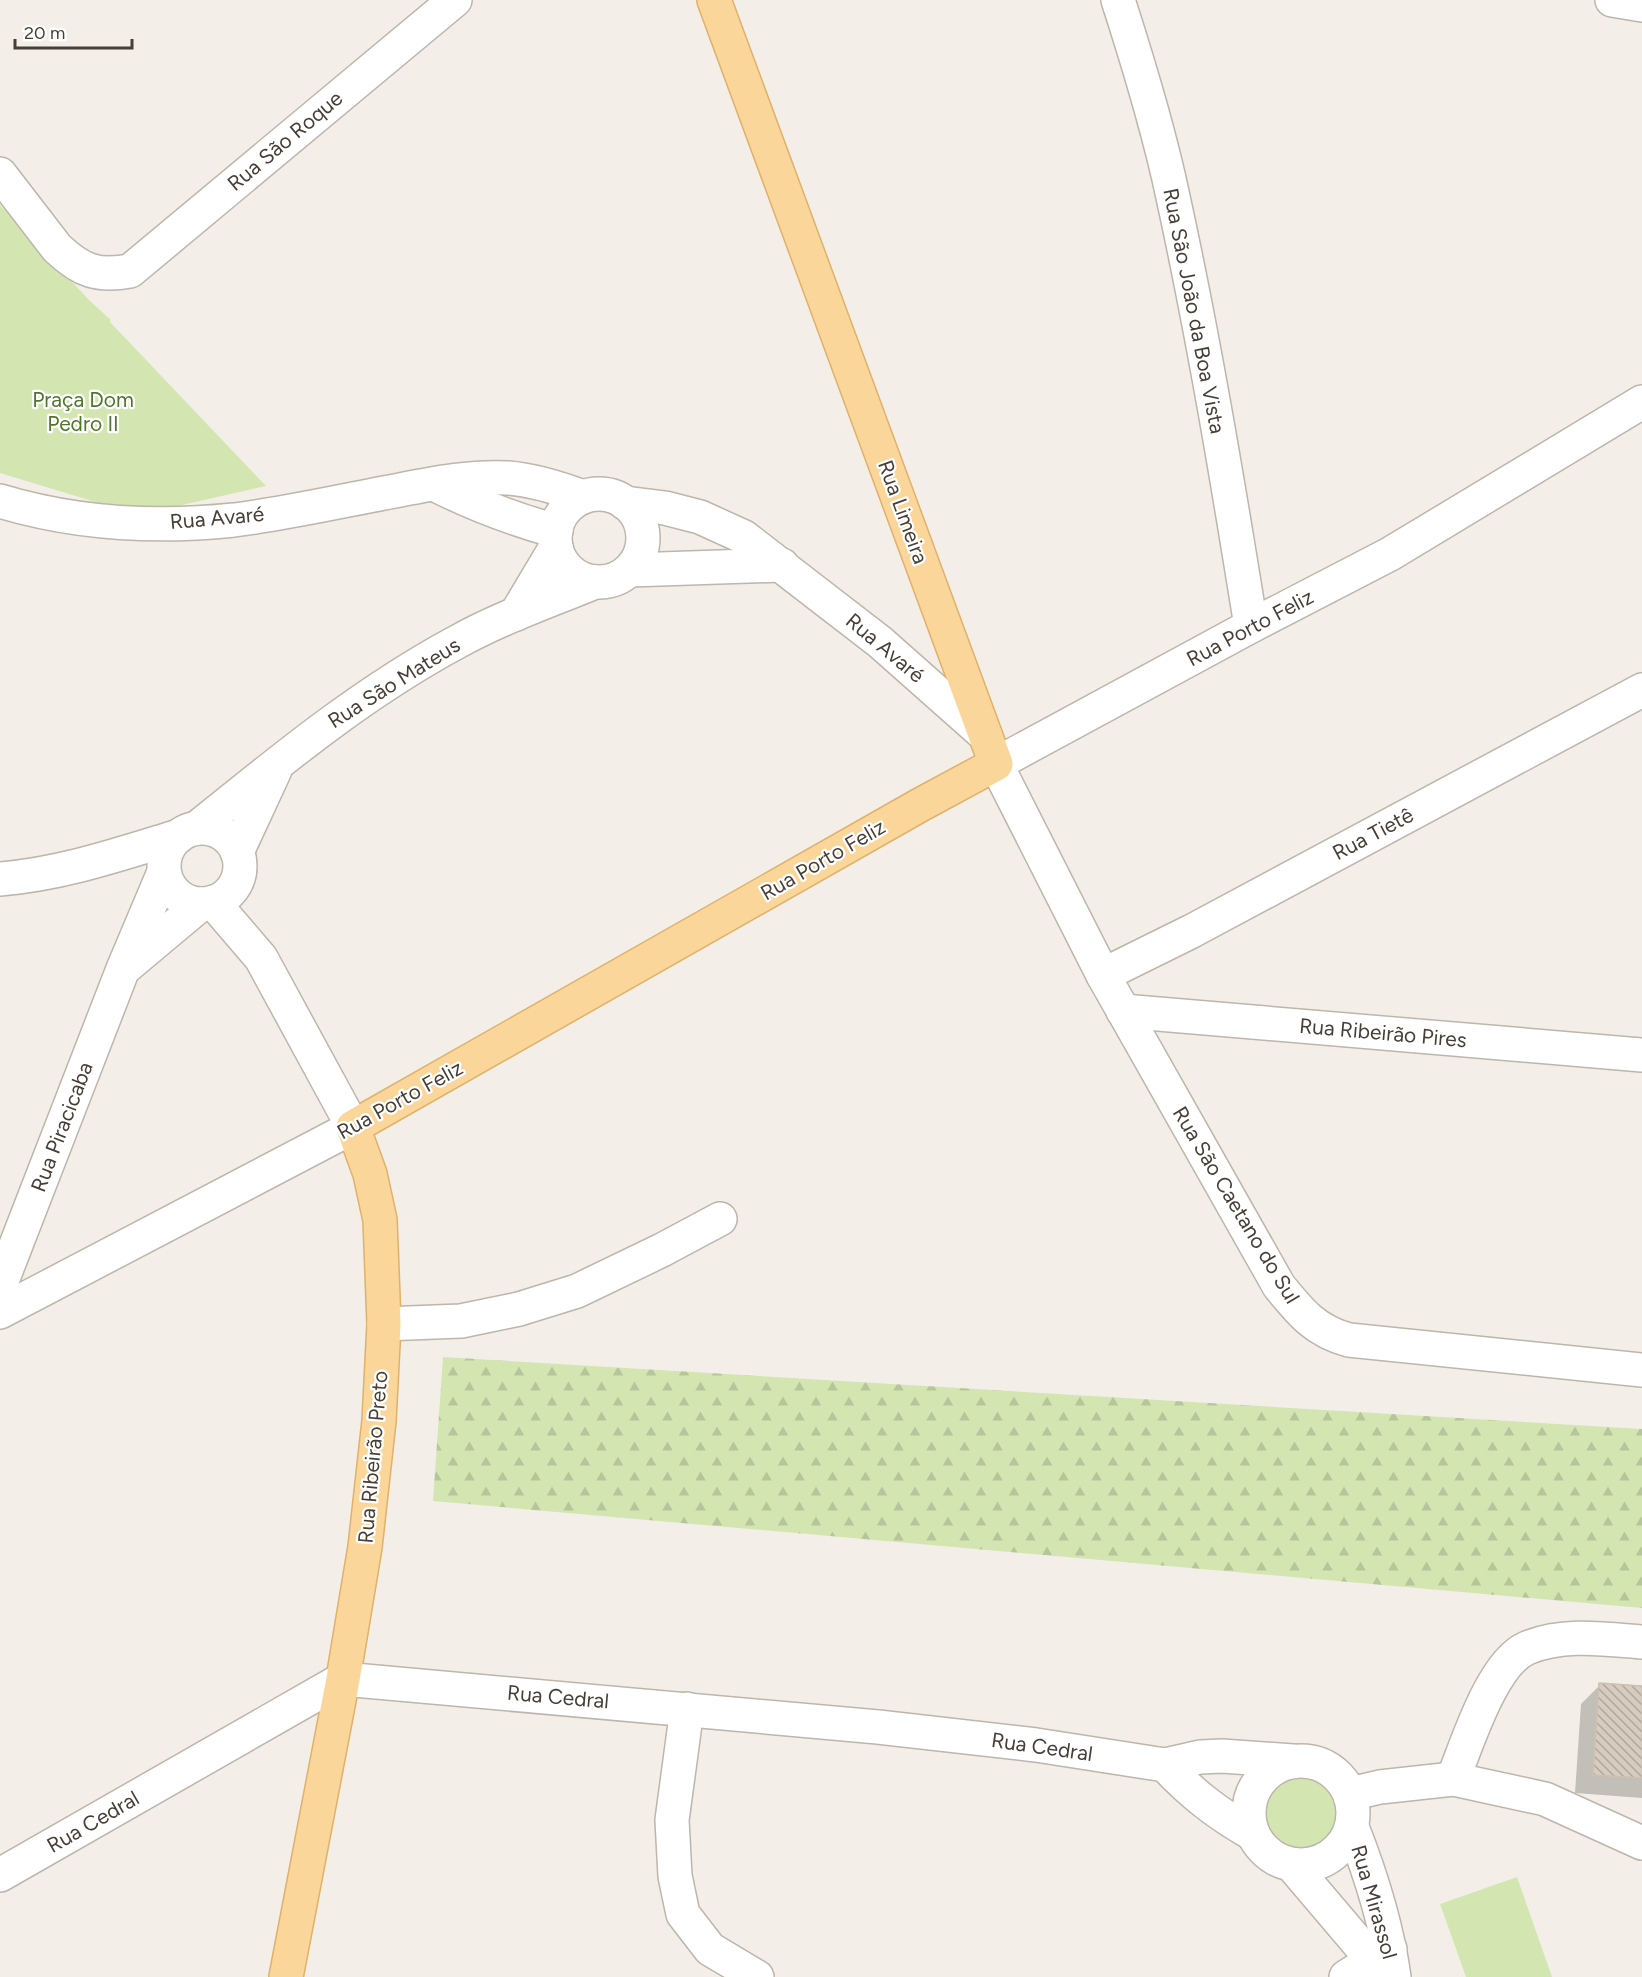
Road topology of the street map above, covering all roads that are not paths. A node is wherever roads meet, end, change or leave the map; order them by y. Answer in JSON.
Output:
{"nodes":[{"id":1,"x":455,"y":0,"type":"edge"},
{"id":2,"x":714,"y":0,"type":"edge"},
{"id":3,"x":1118,"y":0,"type":"edge"},
{"id":4,"x":1612,"y":0,"type":"edge"},
{"id":5,"x":1642,"y":5,"type":"edge"},
{"id":6,"x":0,"y":174,"type":"edge"},
{"id":7,"x":1638,"y":415,"type":"edge"},
{"id":8,"x":434,"y":484,"type":"junction"},
{"id":9,"x":583,"y":497,"type":"junction"},
{"id":10,"x":0,"y":501,"type":"edge"},
{"id":11,"x":625,"y":503,"type":"junction"},
{"id":12,"x":556,"y":539,"type":"junction"},
{"id":13,"x":782,"y":565,"type":"junction"},
{"id":14,"x":630,"y":570,"type":"junction"},
{"id":15,"x":595,"y":582,"type":"junction"},
{"id":16,"x":516,"y":614,"type":"junction"},
{"id":17,"x":1251,"y":626,"type":"junction"},
{"id":18,"x":1642,"y":690,"type":"edge"},
{"id":19,"x":991,"y":749,"type":"junction"},
{"id":20,"x":278,"y":763,"type":"junction"},
{"id":21,"x":188,"y":832,"type":"junction"},
{"id":22,"x":238,"y":864,"type":"junction"},
{"id":23,"x":164,"y":872,"type":"junction"},
{"id":24,"x":0,"y":879,"type":"edge"},
{"id":25,"x":207,"y":903,"type":"junction"},
{"id":26,"x":261,"y":958,"type":"junction"},
{"id":27,"x":123,"y":969,"type":"junction"},
{"id":28,"x":1103,"y":975,"type":"junction"},
{"id":29,"x":1124,"y":1011,"type":"junction"},
{"id":30,"x":1642,"y":1055,"type":"edge"},
{"id":31,"x":353,"y":1127,"type":"junction"},
{"id":32,"x":720,"y":1219,"type":"dead end"},
{"id":33,"x":0,"y":1286,"type":"edge"},
{"id":34,"x":0,"y":1312,"type":"edge"},
{"id":35,"x":384,"y":1324,"type":"junction"},
{"id":36,"x":1642,"y":1370,"type":"edge"},
{"id":37,"x":1642,"y":1642,"type":"edge"},
{"id":38,"x":343,"y":1679,"type":"junction"},
{"id":39,"x":687,"y":1709,"type":"junction"},
{"id":40,"x":1293,"y":1761,"type":"junction"},
{"id":41,"x":1165,"y":1765,"type":"junction"},
{"id":42,"x":1453,"y":1779,"type":"junction"},
{"id":43,"x":1350,"y":1794,"type":"junction"},
{"id":44,"x":1352,"y":1827,"type":"junction"},
{"id":45,"x":1253,"y":1834,"type":"junction"},
{"id":46,"x":1642,"y":1843,"type":"edge"},
{"id":47,"x":1292,"y":1865,"type":"junction"},
{"id":48,"x":0,"y":1875,"type":"edge"},
{"id":49,"x":1378,"y":1968,"type":"edge"},
{"id":50,"x":286,"y":1977,"type":"edge"},
{"id":51,"x":757,"y":1977,"type":"edge"}],
"edges":[{"from":1,"to":6,"type":"street","name":"Rua São Roque"},
{"from":2,"to":19,"type":"main road","name":"Rua Limeira"},
{"from":3,"to":17,"type":"street","name":"Rua São João da Boa Vista"},
{"from":4,"to":5,"type":"street"},
{"from":7,"to":17,"type":"street","name":"Rua Porto Feliz"},
{"from":8,"to":9,"type":"street","name":"Rua Avaré"},
{"from":8,"to":10,"type":"street","name":"Rua Avaré"},
{"from":8,"to":12,"type":"street"},
{"from":9,"to":11,"type":"street"},
{"from":9,"to":12,"type":"street"},
{"from":11,"to":13,"type":"street","name":"Rua Avaré"},
{"from":11,"to":14,"type":"street"},
{"from":12,"to":15,"type":"street"},
{"from":12,"to":16,"type":"street"},
{"from":13,"to":14,"type":"street"},
{"from":13,"to":19,"type":"street","name":"Rua Avaré"},
{"from":14,"to":15,"type":"street"},
{"from":15,"to":16,"type":"street","name":"Rua São Mateus"},
{"from":16,"to":20,"type":"street","name":"Rua São Mateus"},
{"from":17,"to":19,"type":"street","name":"Rua Porto Feliz"},
{"from":18,"to":28,"type":"street","name":"Rua Tietê"},
{"from":19,"to":28,"type":"street","name":"Rua Limeira"},
{"from":19,"to":31,"type":"main road","name":"Rua Porto Feliz"},
{"from":20,"to":21,"type":"street","name":"Rua São Mateus"},
{"from":20,"to":22,"type":"street","name":"Rua São Mateus"},
{"from":21,"to":22,"type":"street"},
{"from":21,"to":23,"type":"street"},
{"from":21,"to":24,"type":"street","name":"Rua São Mateus"},
{"from":22,"to":25,"type":"street"},
{"from":22,"to":26,"type":"street","name":"Rua Ribeirão Preto"},
{"from":23,"to":25,"type":"street"},
{"from":23,"to":27,"type":"street","name":"Rua Piracicaba"},
{"from":25,"to":26,"type":"street","name":"Rua Ribeirão Preto"},
{"from":25,"to":27,"type":"street","name":"Rua Piracicaba"},
{"from":26,"to":31,"type":"street","name":"Rua Ribeirão Preto"},
{"from":27,"to":33,"type":"street","name":"Rua Piracicaba"},
{"from":28,"to":29,"type":"street","name":"Rua Limeira"},
{"from":29,"to":30,"type":"street","name":"Rua Ribeirão Pires"},
{"from":29,"to":36,"type":"street","name":"Rua São Caetano do Sul"},
{"from":31,"to":34,"type":"street","name":"Rua Porto Feliz"},
{"from":31,"to":35,"type":"main road","name":"Rua Ribeirão Preto"},
{"from":32,"to":35,"type":"street"},
{"from":35,"to":38,"type":"main road","name":"Rua Ribeirão Preto"},
{"from":37,"to":42,"type":"street"},
{"from":38,"to":39,"type":"street","name":"Rua Cedral"},
{"from":38,"to":48,"type":"street","name":"Rua Cedral"},
{"from":38,"to":50,"type":"main road","name":"Rua Ribeirão Preto"},
{"from":39,"to":41,"type":"street","name":"Rua Cedral"},
{"from":39,"to":51,"type":"street"},
{"from":40,"to":41,"type":"street","name":"Rua Cedral"},
{"from":40,"to":43,"type":"street"},
{"from":40,"to":45,"type":"street"},
{"from":41,"to":45,"type":"street"},
{"from":42,"to":43,"type":"street"},
{"from":42,"to":46,"type":"street"},
{"from":43,"to":44,"type":"street"},
{"from":44,"to":47,"type":"street"},
{"from":44,"to":49,"type":"street","name":"Rua Mirassol"},
{"from":45,"to":47,"type":"street"},
{"from":47,"to":49,"type":"street","name":"Rua Mirassol"}]}
